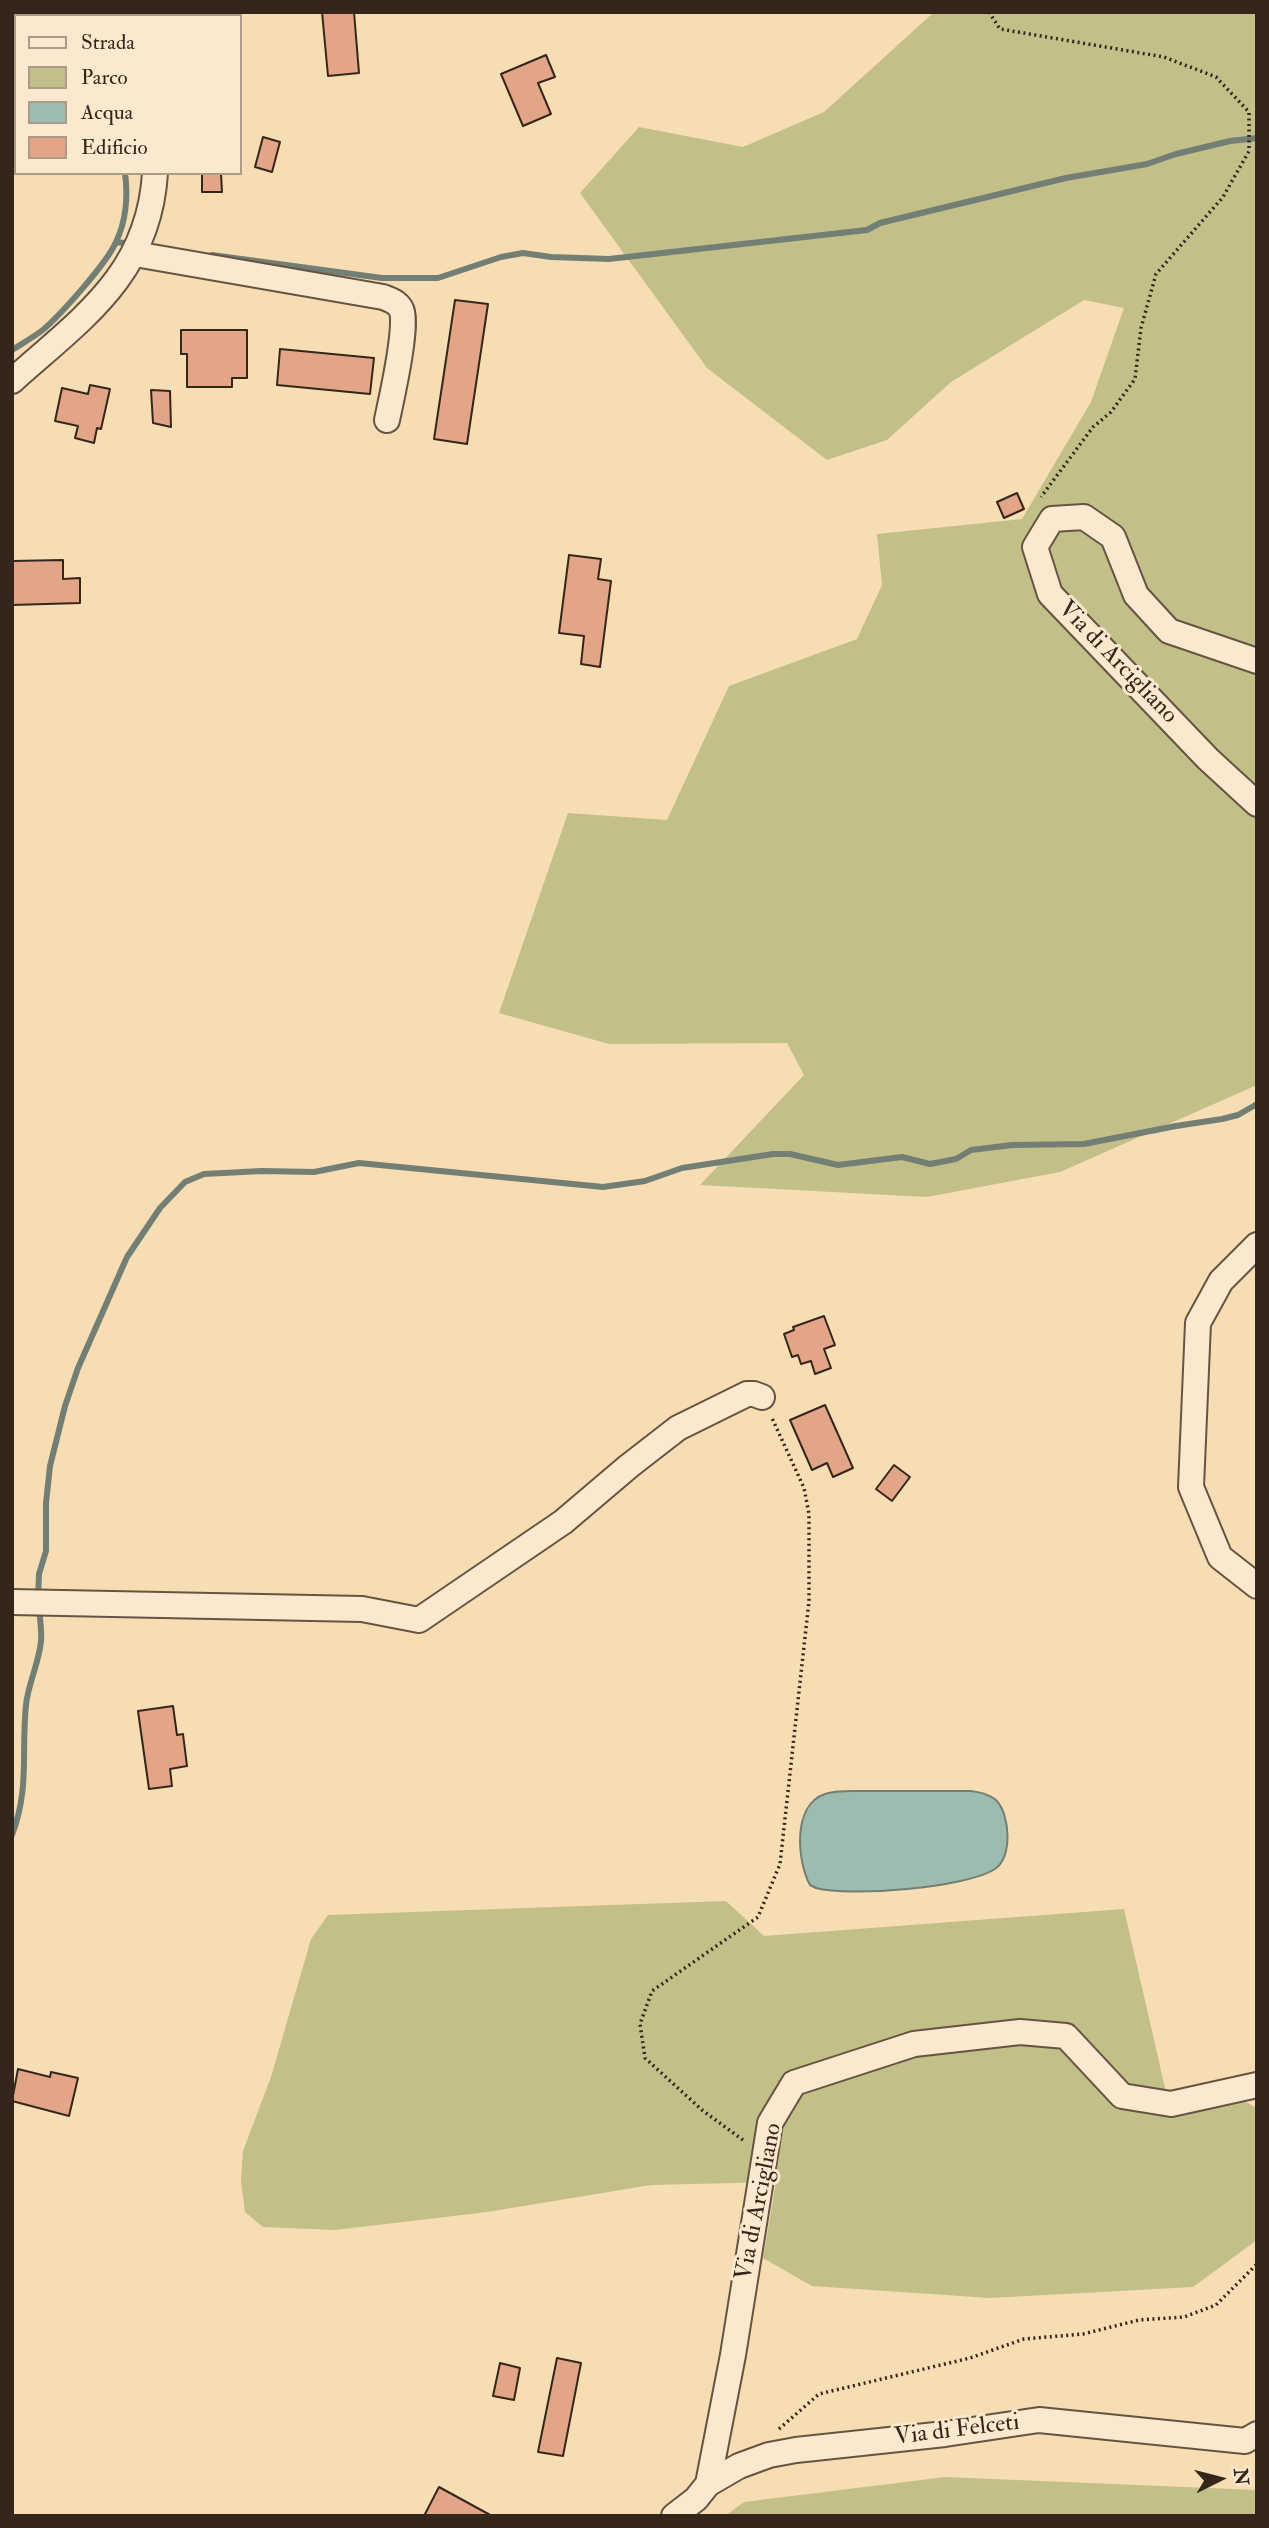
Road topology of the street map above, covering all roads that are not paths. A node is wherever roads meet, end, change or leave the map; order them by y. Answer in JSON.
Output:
{"nodes":[{"id":1,"x":155,"y":175,"type":"edge"},
{"id":2,"x":135,"y":254,"type":"junction"},
{"id":3,"x":12,"y":381,"type":"edge"},
{"id":4,"x":387,"y":420,"type":"dead end"},
{"id":5,"x":1257,"y":661,"type":"edge"},
{"id":6,"x":1257,"y":804,"type":"edge"},
{"id":7,"x":1257,"y":1245,"type":"edge"},
{"id":8,"x":762,"y":1397,"type":"road end"},
{"id":9,"x":1257,"y":1586,"type":"edge"},
{"id":10,"x":12,"y":1602,"type":"edge"},
{"id":11,"x":1257,"y":2085,"type":"edge"},
{"id":12,"x":1257,"y":2434,"type":"edge"},
{"id":13,"x":708,"y":2484,"type":"junction"},
{"id":14,"x":674,"y":2516,"type":"edge"}],
"edges":[{"from":1,"to":2,"type":"street"},
{"from":2,"to":3,"type":"street"},
{"from":2,"to":4,"type":"street"},
{"from":5,"to":6,"type":"street","name":"Via di Arcigliano"},
{"from":7,"to":9,"type":"street"},
{"from":8,"to":10,"type":"street"},
{"from":11,"to":13,"type":"street","name":"Via di Arcigliano"},
{"from":12,"to":13,"type":"street","name":"Via di Felceti"},
{"from":13,"to":14,"type":"street","name":"Via di Felceti"}]}
